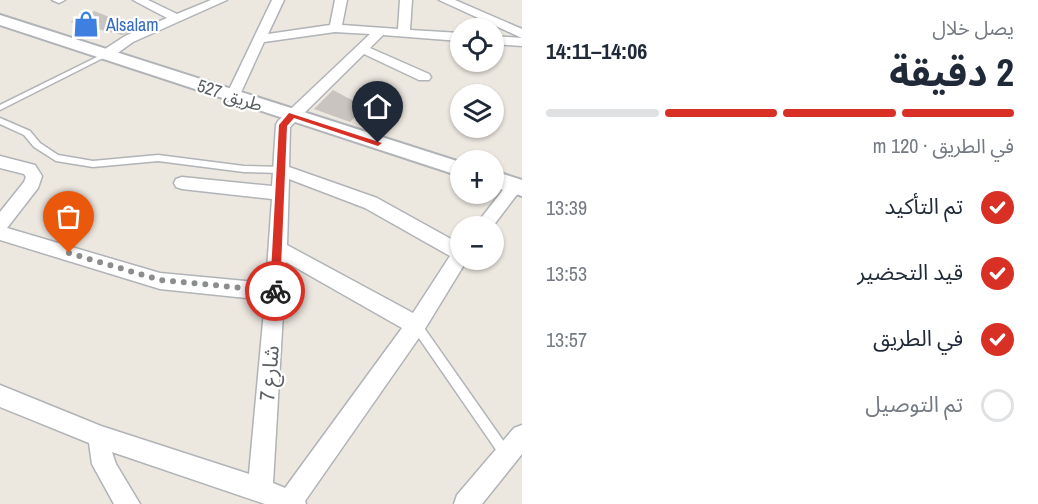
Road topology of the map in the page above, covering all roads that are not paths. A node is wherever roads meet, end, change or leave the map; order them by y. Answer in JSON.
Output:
{"nodes":[{"id":1,"x":139,"y":0,"type":"edge"},
{"id":2,"x":221,"y":0,"type":"edge"},
{"id":3,"x":278,"y":0,"type":"edge"},
{"id":4,"x":341,"y":0,"type":"edge"},
{"id":5,"x":406,"y":0,"type":"edge"},
{"id":6,"x":445,"y":0,"type":"edge"},
{"id":7,"x":176,"y":18,"type":"junction"},
{"id":8,"x":0,"y":20,"type":"edge"},
{"id":9,"x":335,"y":28,"type":"junction"},
{"id":10,"x":381,"y":30,"type":"junction"},
{"id":11,"x":404,"y":32,"type":"junction"},
{"id":12,"x":522,"y":34,"type":"edge"},
{"id":13,"x":450,"y":36,"type":"edge"},
{"id":14,"x":261,"y":39,"type":"junction"},
{"id":15,"x":504,"y":41,"type":"edge"},
{"id":16,"x":522,"y":42,"type":"edge"},
{"id":17,"x":363,"y":49,"type":"junction"},
{"id":18,"x":106,"y":54,"type":"junction"},
{"id":19,"x":424,"y":76,"type":"dead end"},
{"id":20,"x":233,"y":96,"type":"junction"},
{"id":21,"x":0,"y":108,"type":"edge"},
{"id":22,"x":292,"y":115,"type":"junction"},
{"id":23,"x":0,"y":121,"type":"edge"},
{"id":24,"x":0,"y":162,"type":"edge"},
{"id":25,"x":450,"y":166,"type":"edge"},
{"id":26,"x":281,"y":170,"type":"junction"},
{"id":27,"x":182,"y":183,"type":"dead end"},
{"id":28,"x":518,"y":187,"type":"edge"},
{"id":29,"x":280,"y":192,"type":"junction"},
{"id":30,"x":492,"y":216,"type":"edge"},
{"id":31,"x":0,"y":224,"type":"edge"},
{"id":32,"x":0,"y":233,"type":"edge"},
{"id":33,"x":450,"y":248,"type":"edge"},
{"id":34,"x":278,"y":249,"type":"junction"},
{"id":35,"x":450,"y":270,"type":"edge"},
{"id":36,"x":275,"y":292,"type":"junction"},
{"id":37,"x":416,"y":325,"type":"junction"},
{"id":38,"x":0,"y":396,"type":"edge"},
{"id":39,"x":522,"y":436,"type":"edge"},
{"id":40,"x":101,"y":437,"type":"junction"},
{"id":41,"x":507,"y":455,"type":"junction"},
{"id":42,"x":260,"y":490,"type":"junction"},
{"id":43,"x":291,"y":503,"type":"edge"},
{"id":44,"x":128,"y":504,"type":"edge"},
{"id":45,"x":466,"y":504,"type":"edge"}],
"edges":[{"from":1,"to":7,"type":"street"},
{"from":2,"to":7,"type":"street"},
{"from":3,"to":14,"type":"street"},
{"from":4,"to":9,"type":"street"},
{"from":5,"to":11,"type":"street"},
{"from":6,"to":12,"type":"street"},
{"from":7,"to":18,"type":"street"},
{"from":8,"to":18,"type":"street","name":"طريق 527"},
{"from":9,"to":10,"type":"street"},
{"from":9,"to":14,"type":"street"},
{"from":10,"to":11,"type":"street"},
{"from":10,"to":17,"type":"street"},
{"from":11,"to":13,"type":"street"},
{"from":14,"to":20,"type":"street"},
{"from":15,"to":16,"type":"street"},
{"from":17,"to":19,"type":"street"},
{"from":17,"to":22,"type":"street"},
{"from":18,"to":20,"type":"street","name":"طريق 527"},
{"from":18,"to":21,"type":"lane"},
{"from":20,"to":22,"type":"street","name":"طريق 527"},
{"from":22,"to":25,"type":"street","name":"طريق 527"},
{"from":22,"to":26,"type":"street","name":"شارع 7"},
{"from":23,"to":26,"type":"lane"},
{"from":24,"to":31,"type":"street"},
{"from":26,"to":29,"type":"street","name":"شارع 7"},
{"from":26,"to":33,"type":"street"},
{"from":27,"to":29,"type":"street"},
{"from":28,"to":30,"type":"street"},
{"from":29,"to":34,"type":"street","name":"شارع 7"},
{"from":32,"to":36,"type":"street"},
{"from":34,"to":36,"type":"street","name":"شارع 7"},
{"from":34,"to":37,"type":"street"},
{"from":35,"to":37,"type":"street"},
{"from":36,"to":42,"type":"street","name":"شارع 7"},
{"from":37,"to":41,"type":"lane"},
{"from":37,"to":43,"type":"street"},
{"from":38,"to":40,"type":"street"},
{"from":39,"to":41,"type":"street"},
{"from":40,"to":42,"type":"street"},
{"from":40,"to":44,"type":"street"},
{"from":41,"to":45,"type":"street"},
{"from":42,"to":43,"type":"street"}]}
